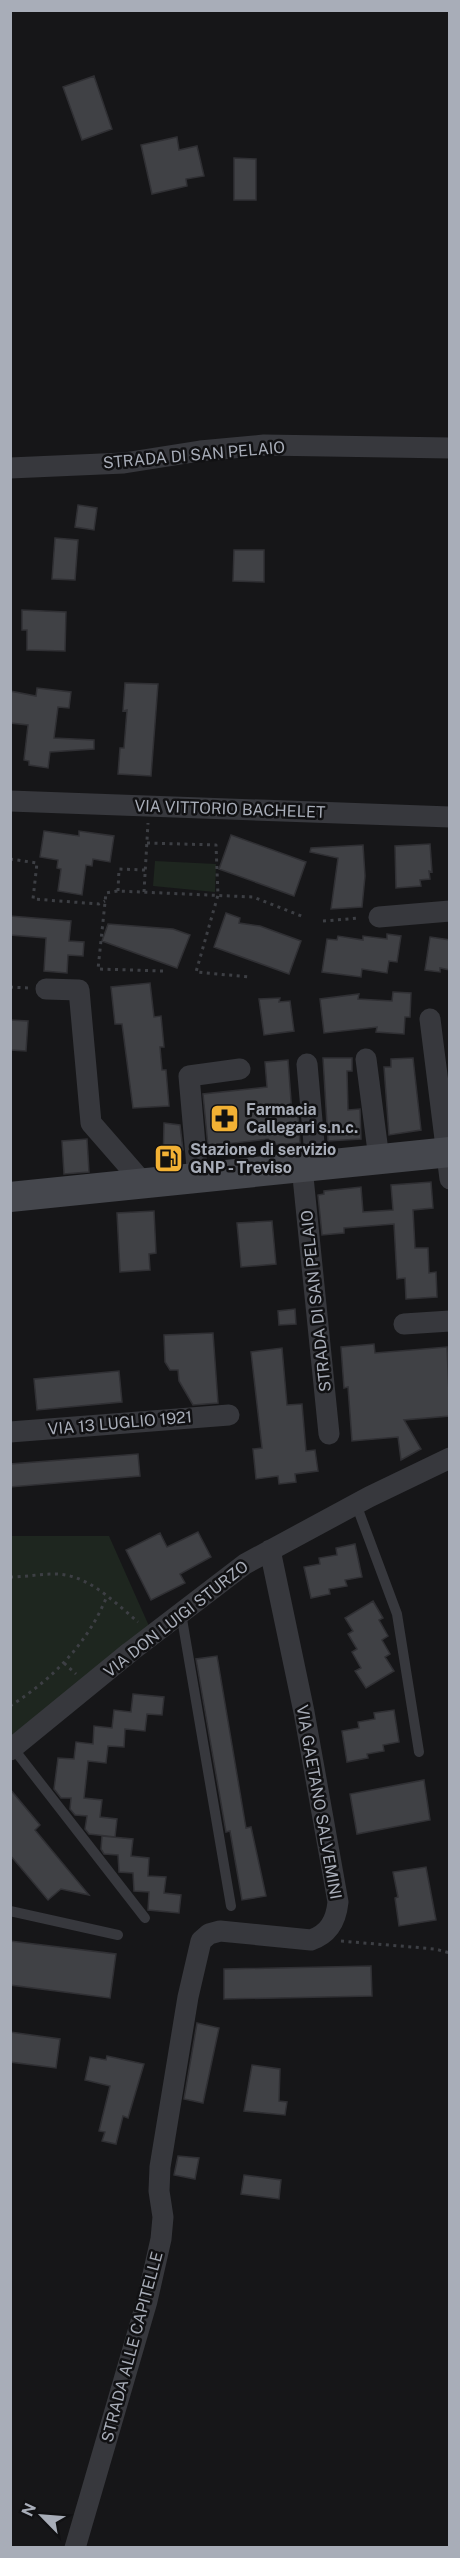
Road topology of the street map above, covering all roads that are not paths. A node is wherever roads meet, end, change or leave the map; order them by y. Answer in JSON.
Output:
{"nodes":[{"id":1,"x":450,"y":448,"type":"edge"},
{"id":2,"x":10,"y":468,"type":"edge"},
{"id":3,"x":10,"y":801,"type":"edge"},
{"id":4,"x":450,"y":817,"type":"edge"},
{"id":5,"x":450,"y":911,"type":"edge"},
{"id":6,"x":379,"y":917,"type":"road end"},
{"id":7,"x":46,"y":989,"type":"dead end"},
{"id":8,"x":430,"y":1019,"type":"dead end"},
{"id":9,"x":366,"y":1059,"type":"dead end"},
{"id":10,"x":307,"y":1064,"type":"dead end"},
{"id":11,"x":240,"y":1069,"type":"dead end"},
{"id":12,"x":379,"y":1159,"type":"junction"},
{"id":13,"x":448,"y":1161,"type":"edge"},
{"id":14,"x":309,"y":1167,"type":"junction"},
{"id":15,"x":198,"y":1179,"type":"junction"},
{"id":16,"x":145,"y":1185,"type":"junction"},
{"id":17,"x":10,"y":1197,"type":"edge"},
{"id":18,"x":450,"y":1321,"type":"edge"},
{"id":19,"x":404,"y":1324,"type":"dead end"},
{"id":20,"x":229,"y":1414,"type":"dead end"},
{"id":21,"x":10,"y":1432,"type":"edge"},
{"id":22,"x":329,"y":1434,"type":"dead end"},
{"id":23,"x":450,"y":1458,"type":"edge"},
{"id":24,"x":356,"y":1504,"type":"junction"},
{"id":25,"x":270,"y":1550,"type":"junction"},
{"id":26,"x":181,"y":1613,"type":"junction"},
{"id":27,"x":12,"y":1749,"type":"edge"},
{"id":28,"x":419,"y":1752,"type":"dead end"},
{"id":29,"x":231,"y":1906,"type":"dead end"},
{"id":30,"x":10,"y":1911,"type":"edge"},
{"id":31,"x":145,"y":1918,"type":"dead end"},
{"id":32,"x":208,"y":1934,"type":"joint"},
{"id":33,"x":118,"y":1935,"type":"dead end"},
{"id":34,"x":75,"y":2547,"type":"edge"}],
"edges":[{"from":1,"to":2,"type":"street","name":"STRADA DI SAN PELAIO"},
{"from":3,"to":4,"type":"street","name":"VIA VITTORIO BACHELET"},
{"from":5,"to":6,"type":"street"},
{"from":7,"to":16,"type":"street"},
{"from":8,"to":13,"type":"street"},
{"from":9,"to":12,"type":"street"},
{"from":10,"to":14,"type":"street","name":"STRADA DI SAN PELAIO"},
{"from":11,"to":15,"type":"street"},
{"from":12,"to":13,"type":"main road"},
{"from":12,"to":14,"type":"main road"},
{"from":14,"to":15,"type":"main road"},
{"from":14,"to":22,"type":"street","name":"STRADA DI SAN PELAIO"},
{"from":15,"to":16,"type":"main road"},
{"from":16,"to":17,"type":"main road"},
{"from":18,"to":19,"type":"street"},
{"from":20,"to":21,"type":"street","name":"VIA 13 LUGLIO 1921"},
{"from":23,"to":24,"type":"street","name":"VIA DON LUIGI STURZO"},
{"from":24,"to":25,"type":"street","name":"VIA DON LUIGI STURZO"},
{"from":24,"to":28,"type":"lane"},
{"from":25,"to":26,"type":"street","name":"VIA DON LUIGI STURZO"},
{"from":25,"to":32,"type":"street","name":"VIA GAETANO SALVEMINI"},
{"from":26,"to":27,"type":"street","name":"VIA DON LUIGI STURZO"},
{"from":26,"to":29,"type":"lane"},
{"from":27,"to":31,"type":"lane"},
{"from":30,"to":33,"type":"lane"},
{"from":32,"to":34,"type":"street","name":"STRADA ALLE CAPITELLE"}]}
